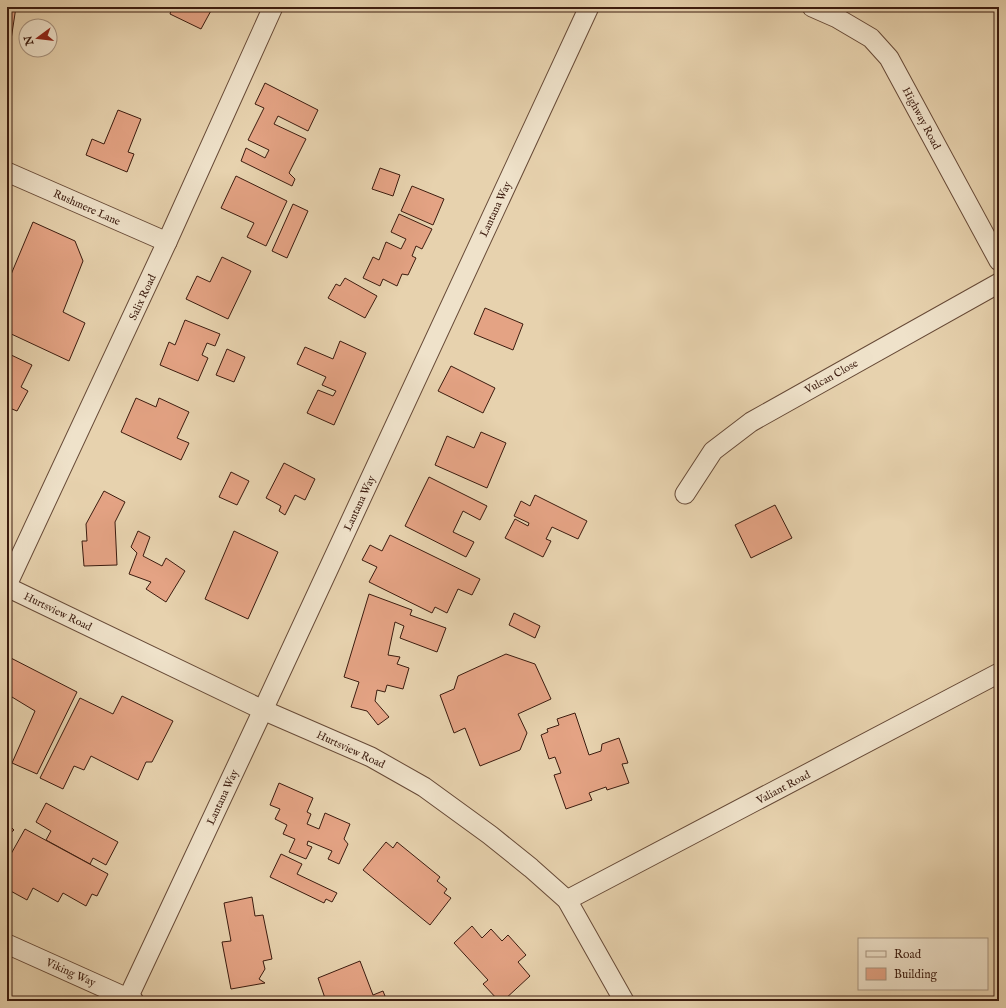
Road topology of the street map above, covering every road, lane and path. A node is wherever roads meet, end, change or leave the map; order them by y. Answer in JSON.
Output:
{"nodes":[{"id":1,"x":273,"y":7,"type":"edge"},
{"id":2,"x":588,"y":7,"type":"edge"},
{"id":3,"x":812,"y":7,"type":"edge"},
{"id":4,"x":7,"y":172,"type":"edge"},
{"id":5,"x":167,"y":242,"type":"junction"},
{"id":6,"x":999,"y":261,"type":"edge"},
{"id":7,"x":999,"y":283,"type":"edge"},
{"id":8,"x":685,"y":494,"type":"dead end"},
{"id":9,"x":7,"y":586,"type":"edge"},
{"id":10,"x":999,"y":673,"type":"edge"},
{"id":11,"x":263,"y":710,"type":"junction"},
{"id":12,"x":568,"y":900,"type":"junction"},
{"id":13,"x":7,"y":944,"type":"edge"},
{"id":14,"x":131,"y":999,"type":"edge"},
{"id":15,"x":624,"y":1001,"type":"edge"}],
"edges":[{"from":1,"to":5,"type":"street","name":"Salix Road"},
{"from":2,"to":11,"type":"street","name":"Lantana Way"},
{"from":3,"to":6,"type":"street","name":"Highway Road"},
{"from":4,"to":5,"type":"street","name":"Rushmere Lane"},
{"from":5,"to":9,"type":"street","name":"Salix Road"},
{"from":7,"to":8,"type":"street","name":"Vulcan Close"},
{"from":9,"to":11,"type":"street","name":"Hurtsview Road"},
{"from":10,"to":12,"type":"street","name":"Valiant Road"},
{"from":11,"to":12,"type":"street","name":"Hurtsview Road"},
{"from":11,"to":14,"type":"street","name":"Lantana Way"},
{"from":12,"to":15,"type":"street","name":"Hurtsview Road"},
{"from":13,"to":14,"type":"street","name":"Viking Way"}]}
